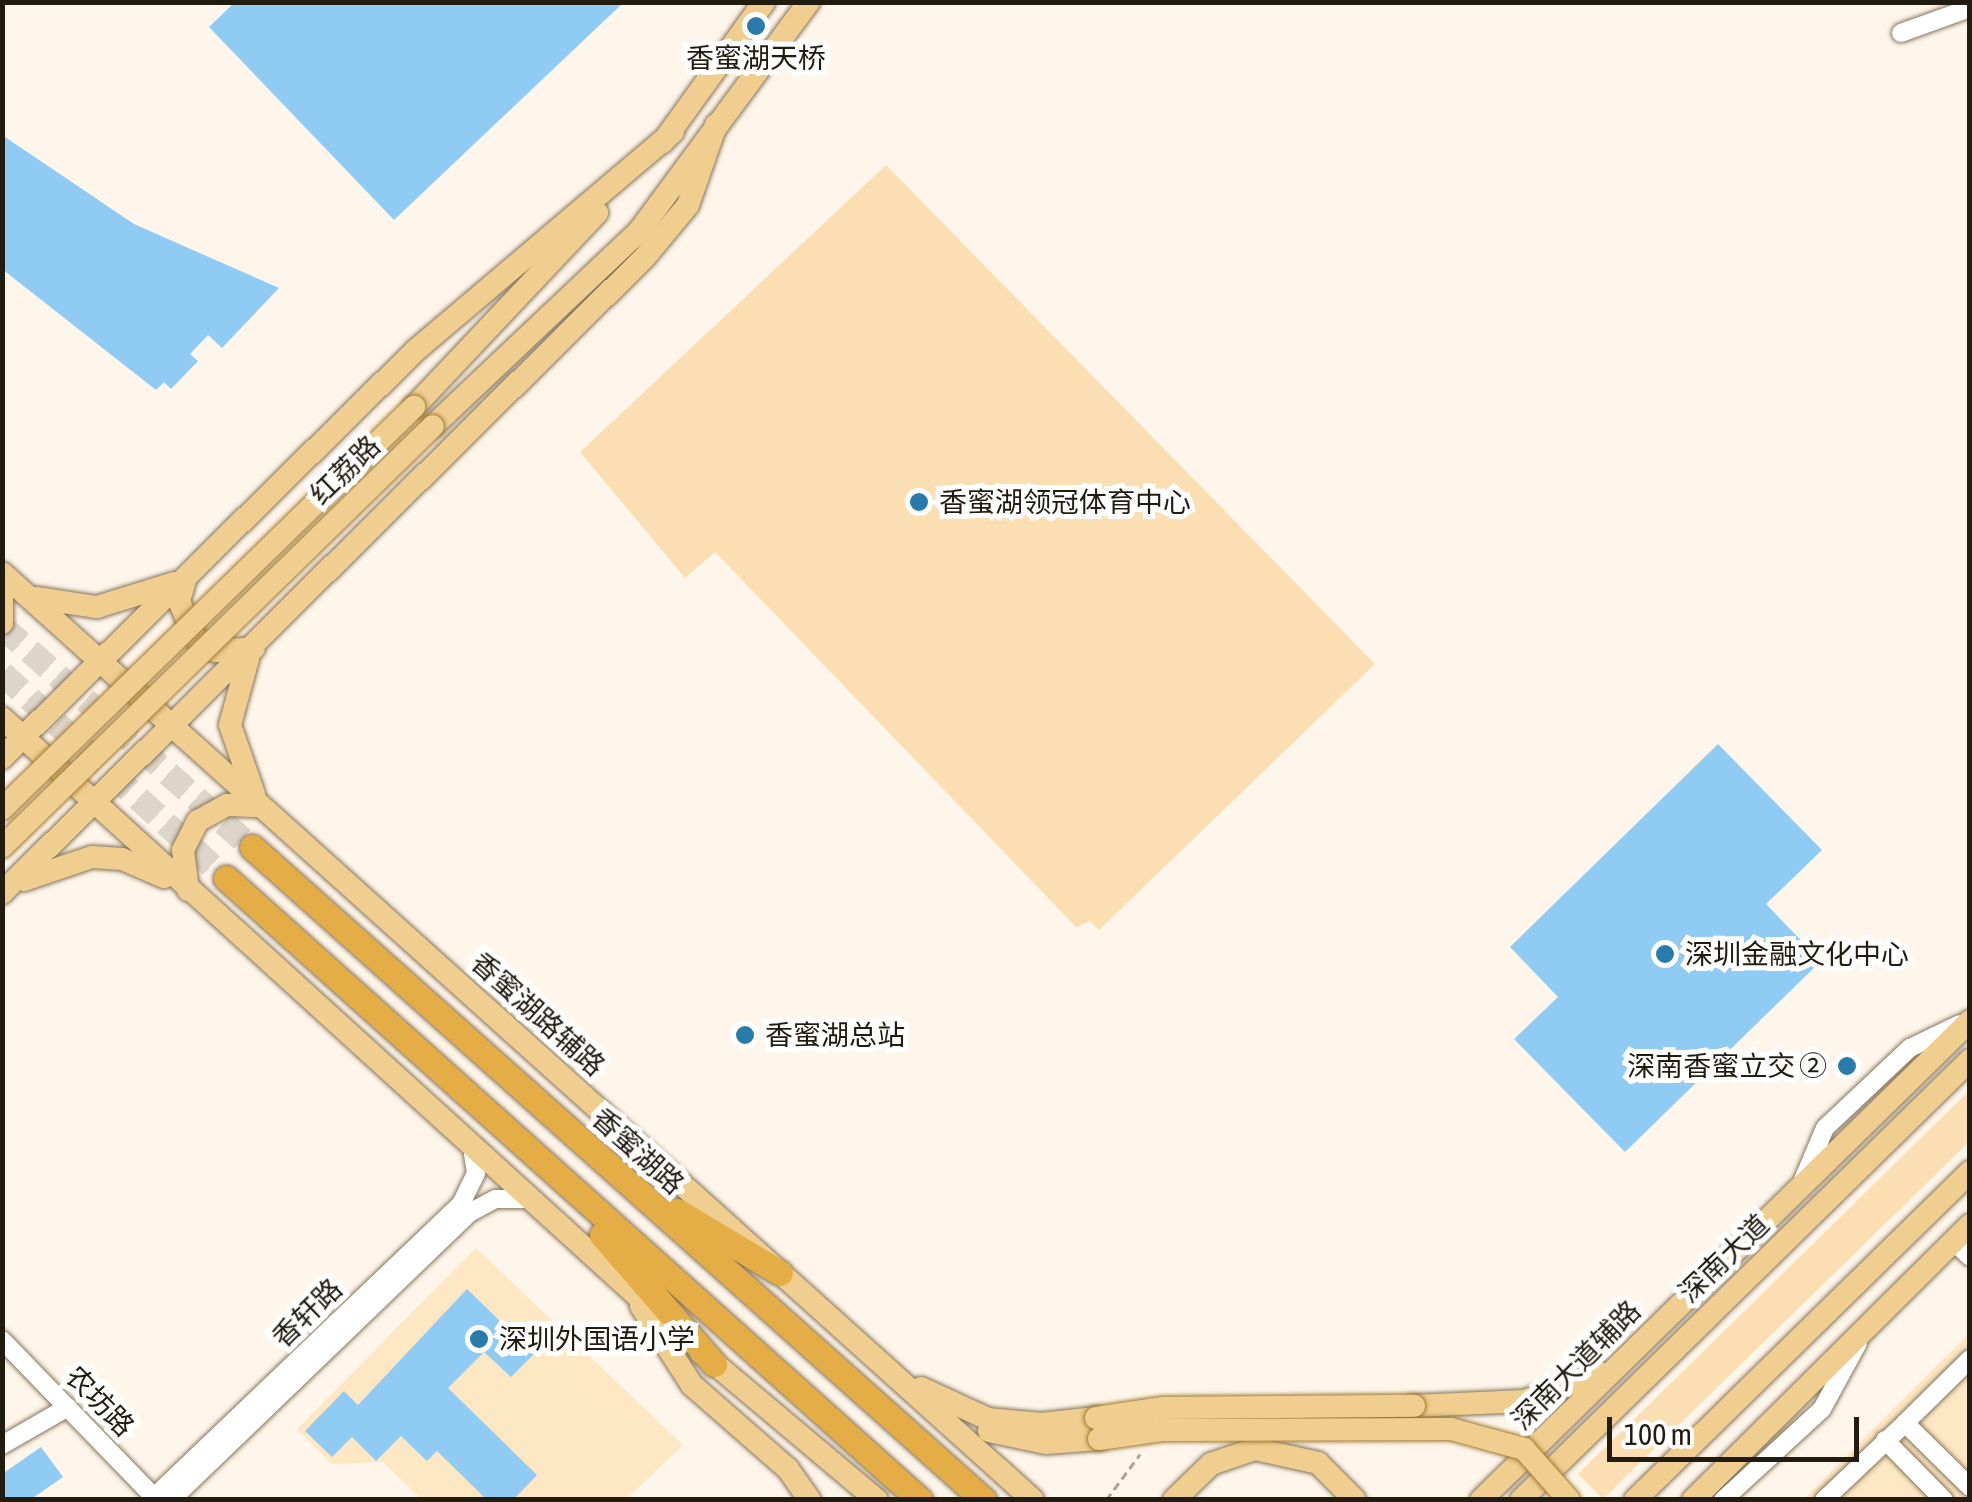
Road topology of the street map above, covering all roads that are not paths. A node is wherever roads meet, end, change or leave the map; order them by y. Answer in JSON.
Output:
{"nodes":[{"id":1,"x":764,"y":2,"type":"edge"},
{"id":2,"x":810,"y":2,"type":"edge"},
{"id":3,"x":1970,"y":8,"type":"edge"},
{"id":4,"x":1901,"y":32,"type":"dead end"},
{"id":5,"x":716,"y":126,"type":"junction"},
{"id":6,"x":673,"y":132,"type":"junction"},
{"id":7,"x":2,"y":577,"type":"edge"},
{"id":8,"x":186,"y":577,"type":"junction"},
{"id":9,"x":25,"y":594,"type":"junction"},
{"id":10,"x":2,"y":623,"type":"edge"},
{"id":11,"x":254,"y":648,"type":"junction"},
{"id":12,"x":101,"y":661,"type":"junction"},
{"id":13,"x":2,"y":718,"type":"edge"},
{"id":14,"x":172,"y":727,"type":"junction"},
{"id":15,"x":24,"y":738,"type":"junction"},
{"id":16,"x":2,"y":758,"type":"edge"},
{"id":17,"x":94,"y":803,"type":"junction"},
{"id":18,"x":260,"y":806,"type":"junction"},
{"id":19,"x":2,"y":808,"type":"edge"},
{"id":20,"x":2,"y":847,"type":"edge"},
{"id":21,"x":252,"y":847,"type":"tunnel mouth"},
{"id":22,"x":226,"y":878,"type":"tunnel mouth"},
{"id":23,"x":188,"y":890,"type":"junction"},
{"id":24,"x":3,"y":892,"type":"edge"},
{"id":25,"x":1970,"y":1020,"type":"edge"},
{"id":26,"x":1970,"y":1028,"type":"edge"},
{"id":27,"x":1936,"y":1053,"type":"junction"},
{"id":28,"x":1970,"y":1060,"type":"edge"},
{"id":29,"x":473,"y":1153,"type":"junction"},
{"id":30,"x":533,"y":1156,"type":"junction"},
{"id":31,"x":1970,"y":1172,"type":"edge"},
{"id":32,"x":624,"y":1179,"type":"junction"},
{"id":33,"x":1801,"y":1184,"type":"junction"},
{"id":34,"x":526,"y":1199,"type":"junction"},
{"id":35,"x":1964,"y":1241,"type":"edge"},
{"id":36,"x":780,"y":1273,"type":"junction"},
{"id":37,"x":634,"y":1294,"type":"junction"},
{"id":38,"x":1868,"y":1326,"type":"junction"},
{"id":39,"x":2,"y":1340,"type":"edge"},
{"id":40,"x":1643,"y":1341,"type":"junction"},
{"id":41,"x":1970,"y":1359,"type":"edge"},
{"id":42,"x":880,"y":1363,"type":"junction"},
{"id":43,"x":714,"y":1364,"type":"junction"},
{"id":44,"x":927,"y":1405,"type":"junction"},
{"id":45,"x":68,"y":1408,"type":"junction"},
{"id":46,"x":1906,"y":1424,"type":"junction"},
{"id":47,"x":1097,"y":1429,"type":"junction"},
{"id":48,"x":1885,"y":1440,"type":"junction"},
{"id":49,"x":2,"y":1445,"type":"edge"},
{"id":50,"x":813,"y":1446,"type":"junction"},
{"id":51,"x":1687,"y":1449,"type":"junction"},
{"id":52,"x":1970,"y":1487,"type":"edge"},
{"id":53,"x":158,"y":1499,"type":"edge"},
{"id":54,"x":810,"y":1500,"type":"edge"},
{"id":55,"x":858,"y":1500,"type":"edge"},
{"id":56,"x":877,"y":1500,"type":"edge"},
{"id":57,"x":920,"y":1500,"type":"edge"},
{"id":58,"x":984,"y":1500,"type":"edge"},
{"id":59,"x":1032,"y":1500,"type":"edge"},
{"id":60,"x":1174,"y":1500,"type":"edge"},
{"id":61,"x":1355,"y":1500,"type":"edge"},
{"id":62,"x":1481,"y":1500,"type":"edge"},
{"id":63,"x":1521,"y":1500,"type":"edge"},
{"id":64,"x":1569,"y":1500,"type":"edge"},
{"id":65,"x":1635,"y":1500,"type":"edge"},
{"id":66,"x":1650,"y":1500,"type":"edge"},
{"id":67,"x":1694,"y":1500,"type":"edge"},
{"id":68,"x":1723,"y":1500,"type":"edge"},
{"id":69,"x":1824,"y":1500,"type":"edge"},
{"id":70,"x":1944,"y":1500,"type":"edge"}],
"edges":[{"from":1,"to":6,"type":"main road","name":"红荔路"},
{"from":2,"to":5,"type":"main road","name":"红荔路"},
{"from":3,"to":4,"type":"street"},
{"from":5,"to":11,"type":"main road","name":"红荔路"},
{"from":5,"to":20,"type":"main road","name":"红荔路","bridge":true},
{"from":6,"to":8,"type":"main road","name":"红荔路"},
{"from":6,"to":19,"type":"main road","name":"红荔路","bridge":true},
{"from":7,"to":9,"type":"main road","name":"香蜜湖路辅路"},
{"from":7,"to":10,"type":"main road"},
{"from":8,"to":9,"type":"main road"},
{"from":8,"to":11,"type":"main road"},
{"from":8,"to":12,"type":"main road","name":"红荔路"},
{"from":9,"to":12,"type":"main road","name":"香蜜湖路辅路"},
{"from":11,"to":14,"type":"main road","name":"红荔路"},
{"from":11,"to":18,"type":"main road"},
{"from":12,"to":14,"type":"main road","name":"香蜜湖路辅路"},
{"from":12,"to":15,"type":"main road","name":"红荔路"},
{"from":13,"to":15,"type":"main road"},
{"from":14,"to":17,"type":"main road","name":"红荔路"},
{"from":14,"to":18,"type":"main road","name":"香蜜湖路辅路"},
{"from":15,"to":16,"type":"main road","name":"红荔路"},
{"from":15,"to":17,"type":"main road"},
{"from":17,"to":23,"type":"main road"},
{"from":17,"to":24,"type":"main road","name":"红荔路"},
{"from":18,"to":23,"type":"main road"},
{"from":18,"to":36,"type":"main road","name":"香蜜湖路辅路"},
{"from":20,"to":24,"type":"main road"},
{"from":21,"to":32,"type":"highway","name":"香蜜湖路"},
{"from":22,"to":30,"type":"highway"},
{"from":23,"to":24,"type":"main road"},
{"from":23,"to":29,"type":"main road"},
{"from":25,"to":27,"type":"main road","name":"深南大道辅路"},
{"from":25,"to":33,"type":"street"},
{"from":26,"to":27,"type":"main road"},
{"from":27,"to":33,"type":"main road","name":"深南大道辅路"},
{"from":28,"to":63,"type":"main road","name":"深南大道"},
{"from":29,"to":34,"type":"main road"},
{"from":29,"to":53,"type":"street","name":"香轩路"},
{"from":30,"to":43,"type":"highway"},
{"from":30,"to":57,"type":"highway"},
{"from":31,"to":51,"type":"main road"},
{"from":32,"to":36,"type":"highway"},
{"from":32,"to":58,"type":"highway","name":"香蜜湖路"},
{"from":33,"to":40,"type":"main road","name":"深南大道辅路"},
{"from":34,"to":37,"type":"main road"},
{"from":34,"to":53,"type":"street","name":"香轩路"},
{"from":35,"to":38,"type":"main road"},
{"from":36,"to":42,"type":"main road","name":"香蜜湖路辅路"},
{"from":37,"to":43,"type":"main road"},
{"from":37,"to":54,"type":"main road"},
{"from":38,"to":67,"type":"main road"},
{"from":38,"to":68,"type":"street"},
{"from":39,"to":45,"type":"street","name":"农坊路"},
{"from":40,"to":47,"type":"main road","bridge":true},
{"from":40,"to":62,"type":"main road","name":"深南大道辅路"},
{"from":41,"to":46,"type":"street"},
{"from":42,"to":44,"type":"main road","name":"香蜜湖路辅路"},
{"from":42,"to":47,"type":"main road"},
{"from":43,"to":50,"type":"main road"},
{"from":44,"to":47,"type":"main road"},
{"from":44,"to":59,"type":"main road","name":"香蜜湖路辅路"},
{"from":45,"to":49,"type":"street"},
{"from":45,"to":53,"type":"street","name":"农坊路"},
{"from":46,"to":48,"type":"street"},
{"from":46,"to":52,"type":"street"},
{"from":47,"to":64,"type":"main road","bridge":true},
{"from":48,"to":69,"type":"street"},
{"from":48,"to":70,"type":"street"},
{"from":50,"to":55,"type":"main road"},
{"from":50,"to":56,"type":"main road"},
{"from":51,"to":65,"type":"main road"},
{"from":51,"to":66,"type":"main road"},
{"from":60,"to":61,"type":"main road"}]}
